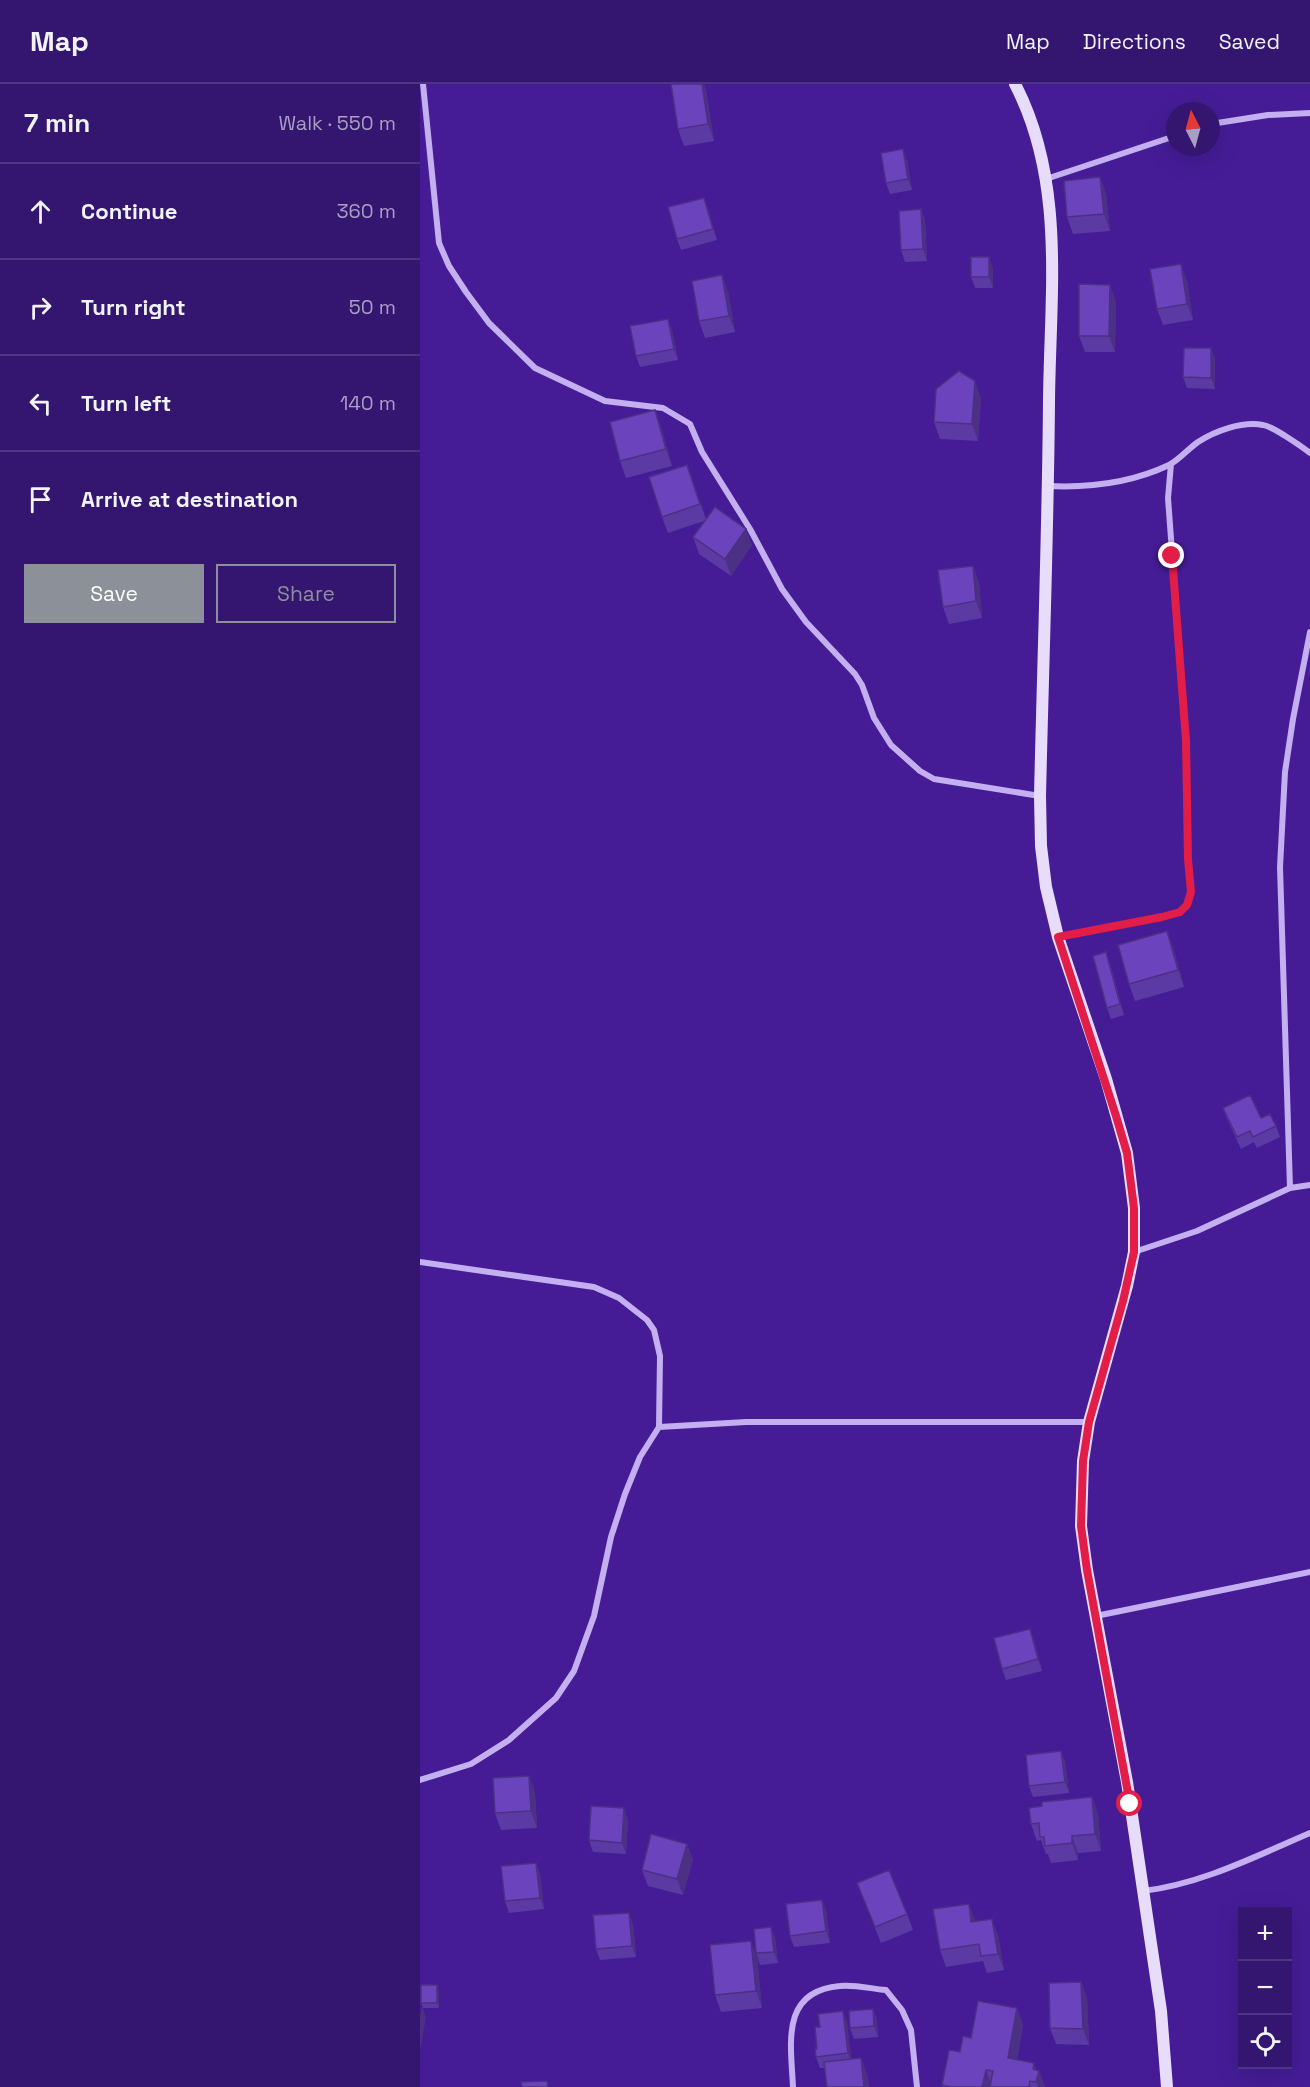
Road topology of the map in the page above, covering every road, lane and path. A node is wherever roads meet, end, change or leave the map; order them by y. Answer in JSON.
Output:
{"nodes":[{"id":1,"x":423,"y":84,"type":"edge"},
{"id":2,"x":1015,"y":84,"type":"edge"},
{"id":3,"x":1310,"y":113,"type":"edge"},
{"id":4,"x":1220,"y":123,"type":"edge"},
{"id":5,"x":1166,"y":139,"type":"edge"},
{"id":6,"x":1046,"y":179,"type":"junction"},
{"id":7,"x":1310,"y":453,"type":"edge"},
{"id":8,"x":1171,"y":464,"type":"junction"},
{"id":9,"x":1048,"y":486,"type":"junction"},
{"id":10,"x":1310,"y":632,"type":"edge"},
{"id":11,"x":1040,"y":796,"type":"junction"},
{"id":12,"x":1058,"y":937,"type":"junction"},
{"id":13,"x":1310,"y":1185,"type":"edge"},
{"id":14,"x":1290,"y":1188,"type":"junction"},
{"id":15,"x":1134,"y":1252,"type":"junction"},
{"id":16,"x":420,"y":1262,"type":"edge"},
{"id":17,"x":1089,"y":1422,"type":"junction"},
{"id":18,"x":659,"y":1427,"type":"junction"},
{"id":19,"x":1310,"y":1572,"type":"edge"},
{"id":20,"x":1095,"y":1617,"type":"junction"},
{"id":21,"x":420,"y":1780,"type":"edge"},
{"id":22,"x":1310,"y":1833,"type":"edge"},
{"id":23,"x":1143,"y":1891,"type":"junction"},
{"id":24,"x":793,"y":2087,"type":"edge"},
{"id":25,"x":916,"y":2087,"type":"edge"},
{"id":26,"x":1167,"y":2087,"type":"edge"}],
"edges":[{"from":1,"to":11,"type":"street"},
{"from":2,"to":6,"type":"street"},
{"from":3,"to":4,"type":"street"},
{"from":5,"to":6,"type":"street"},
{"from":6,"to":9,"type":"street"},
{"from":7,"to":8,"type":"street"},
{"from":8,"to":9,"type":"street"},
{"from":8,"to":12,"type":"street"},
{"from":9,"to":11,"type":"street"},
{"from":10,"to":14,"type":"street"},
{"from":11,"to":12,"type":"street"},
{"from":12,"to":15,"type":"street"},
{"from":13,"to":14,"type":"street"},
{"from":14,"to":15,"type":"street"},
{"from":15,"to":17,"type":"street"},
{"from":16,"to":18,"type":"street"},
{"from":17,"to":18,"type":"street"},
{"from":17,"to":20,"type":"street"},
{"from":18,"to":21,"type":"street"},
{"from":19,"to":20,"type":"street"},
{"from":20,"to":23,"type":"street"},
{"from":22,"to":23,"type":"street"},
{"from":23,"to":26,"type":"street"},
{"from":24,"to":25,"type":"street"}]}
